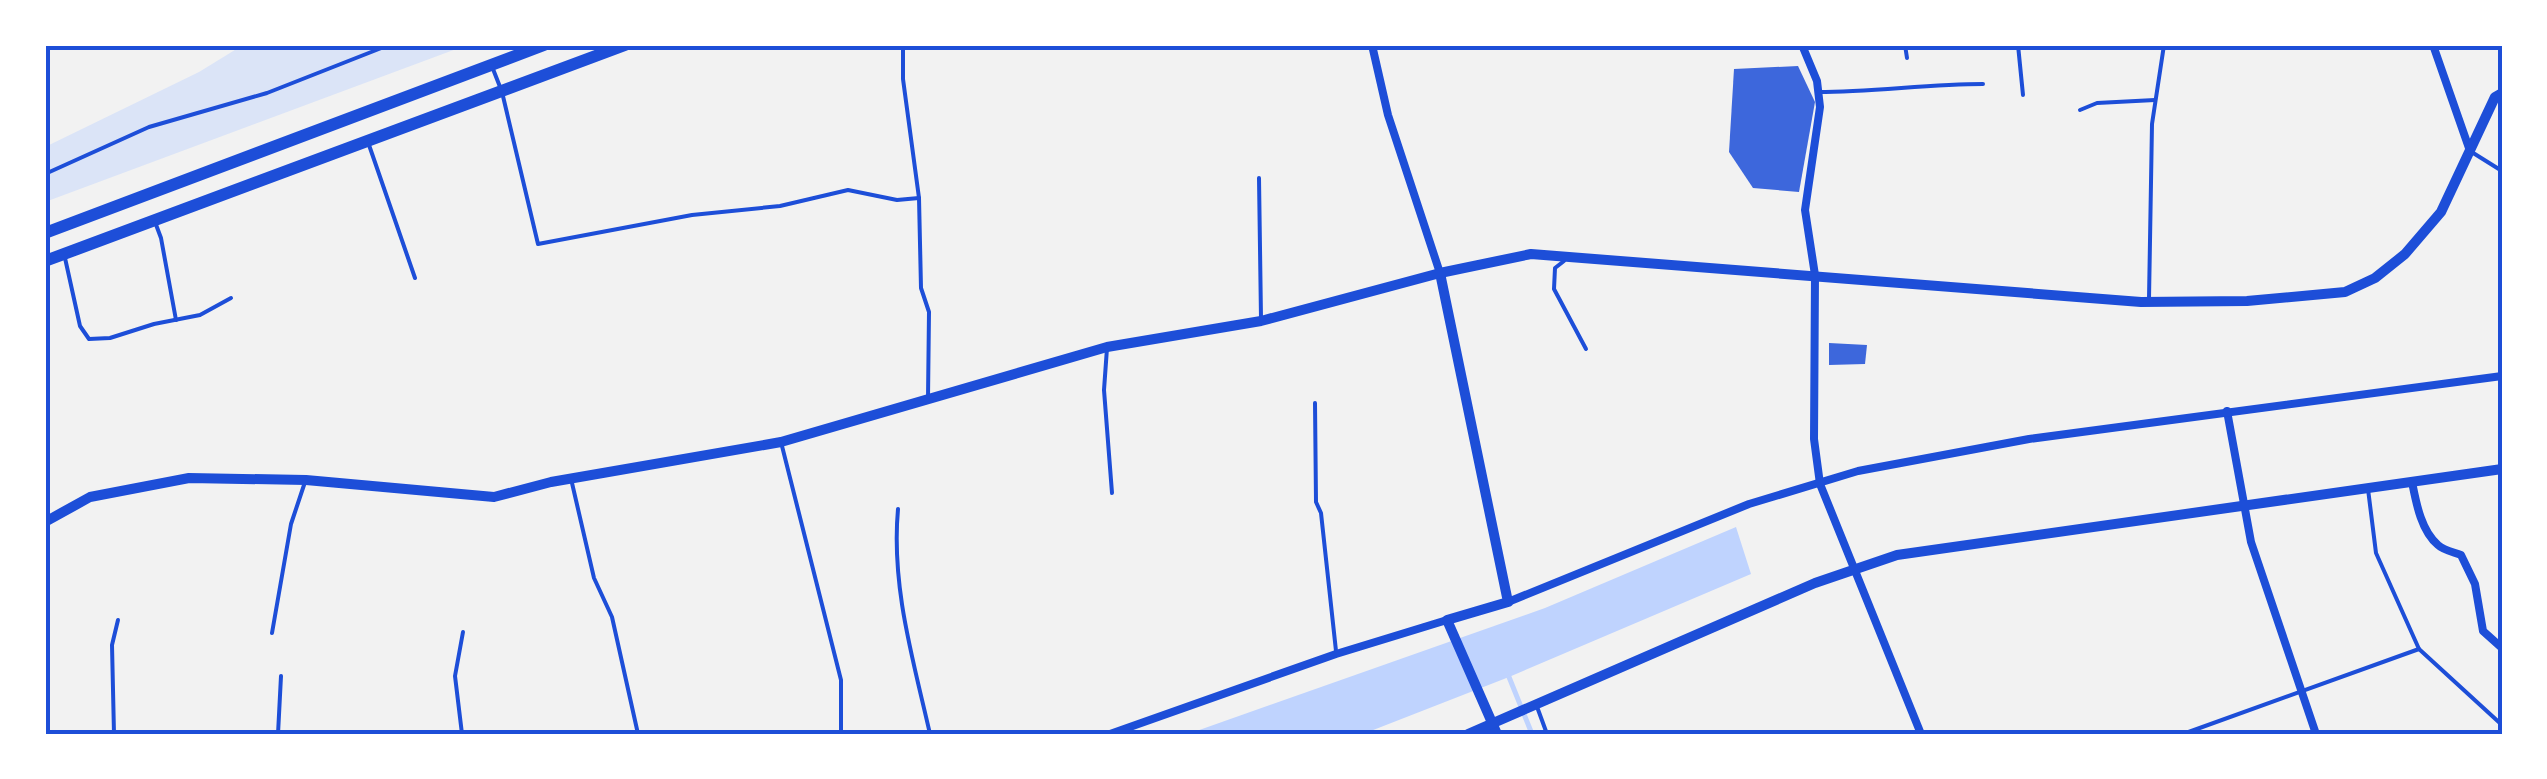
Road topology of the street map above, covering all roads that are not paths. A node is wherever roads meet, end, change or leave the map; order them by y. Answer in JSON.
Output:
{"nodes":[{"id":1,"x":544,"y":45,"type":"edge"},
{"id":2,"x":625,"y":45,"type":"edge"},
{"id":3,"x":903,"y":45,"type":"edge"},
{"id":4,"x":1372,"y":45,"type":"edge"},
{"id":5,"x":1802,"y":45,"type":"edge"},
{"id":6,"x":1905,"y":45,"type":"edge"},
{"id":7,"x":2018,"y":45,"type":"edge"},
{"id":8,"x":2164,"y":45,"type":"edge"},
{"id":9,"x":2433,"y":45,"type":"edge"},
{"id":10,"x":1907,"y":58,"type":"dead end"},
{"id":11,"x":492,"y":65,"type":"junction"},
{"id":12,"x":1983,"y":84,"type":"dead end"},
{"id":13,"x":502,"y":92,"type":"junction"},
{"id":14,"x":1818,"y":92,"type":"junction"},
{"id":15,"x":2502,"y":93,"type":"edge"},
{"id":16,"x":2023,"y":95,"type":"dead end"},
{"id":17,"x":2155,"y":100,"type":"junction"},
{"id":18,"x":2080,"y":110,"type":"dead end"},
{"id":19,"x":368,"y":140,"type":"junction"},
{"id":20,"x":2470,"y":152,"type":"junction"},
{"id":21,"x":212,"y":170,"type":"junction"},
{"id":22,"x":2502,"y":171,"type":"edge"},
{"id":23,"x":1259,"y":178,"type":"dead end"},
{"id":24,"x":220,"y":196,"type":"junction"},
{"id":25,"x":920,"y":198,"type":"junction"},
{"id":26,"x":155,"y":222,"type":"junction"},
{"id":27,"x":45,"y":233,"type":"edge"},
{"id":28,"x":64,"y":254,"type":"junction"},
{"id":29,"x":1569,"y":258,"type":"junction"},
{"id":30,"x":45,"y":261,"type":"edge"},
{"id":31,"x":1440,"y":274,"type":"junction"},
{"id":32,"x":1815,"y":276,"type":"junction"},
{"id":33,"x":415,"y":278,"type":"dead end"},
{"id":34,"x":231,"y":298,"type":"dead end"},
{"id":35,"x":2149,"y":302,"type":"junction"},
{"id":36,"x":1260,"y":321,"type":"junction"},
{"id":37,"x":176,"y":322,"type":"junction"},
{"id":38,"x":1107,"y":347,"type":"junction"},
{"id":39,"x":1586,"y":349,"type":"dead end"},
{"id":40,"x":2502,"y":376,"type":"edge"},
{"id":41,"x":928,"y":400,"type":"junction"},
{"id":42,"x":1315,"y":403,"type":"dead end"},
{"id":43,"x":2227,"y":411,"type":"junction"},
{"id":44,"x":780,"y":442,"type":"junction"},
{"id":45,"x":2502,"y":469,"type":"edge"},
{"id":46,"x":570,"y":478,"type":"junction"},
{"id":47,"x":306,"y":480,"type":"junction"},
{"id":48,"x":2412,"y":482,"type":"junction"},
{"id":49,"x":1820,"y":484,"type":"junction"},
{"id":50,"x":2368,"y":488,"type":"junction"},
{"id":51,"x":1112,"y":493,"type":"dead end"},
{"id":52,"x":2244,"y":505,"type":"junction"},
{"id":53,"x":898,"y":509,"type":"dead end"},
{"id":54,"x":45,"y":522,"type":"edge"},
{"id":55,"x":1854,"y":569,"type":"junction"},
{"id":56,"x":1508,"y":602,"type":"junction"},
{"id":57,"x":118,"y":620,"type":"dead end"},
{"id":58,"x":1447,"y":620,"type":"junction"},
{"id":59,"x":463,"y":632,"type":"dead end"},
{"id":60,"x":272,"y":633,"type":"dead end"},
{"id":61,"x":2502,"y":648,"type":"edge"},
{"id":62,"x":2419,"y":649,"type":"junction"},
{"id":63,"x":1336,"y":654,"type":"junction"},
{"id":64,"x":281,"y":676,"type":"dead end"},
{"id":65,"x":2300,"y":693,"type":"junction"},
{"id":66,"x":1532,"y":706,"type":"junction"},
{"id":67,"x":2502,"y":726,"type":"edge"},
{"id":68,"x":1494,"y":729,"type":"edge"},
{"id":69,"x":114,"y":734,"type":"edge"},
{"id":70,"x":278,"y":734,"type":"edge"},
{"id":71,"x":462,"y":734,"type":"edge"},
{"id":72,"x":638,"y":734,"type":"edge"},
{"id":73,"x":840,"y":734,"type":"edge"},
{"id":74,"x":930,"y":734,"type":"edge"},
{"id":75,"x":1110,"y":734,"type":"edge"},
{"id":76,"x":1468,"y":734,"type":"edge"},
{"id":77,"x":1547,"y":734,"type":"edge"},
{"id":78,"x":1921,"y":734,"type":"edge"},
{"id":79,"x":2183,"y":734,"type":"edge"},
{"id":80,"x":2316,"y":734,"type":"edge"}],
"edges":[{"from":1,"to":11,"type":"main road"},
{"from":2,"to":13,"type":"main road"},
{"from":3,"to":25,"type":"lane"},
{"from":4,"to":31,"type":"street"},
{"from":5,"to":14,"type":"street"},
{"from":6,"to":10,"type":"lane"},
{"from":7,"to":16,"type":"lane"},
{"from":8,"to":17,"type":"lane"},
{"from":9,"to":20,"type":"street"},
{"from":11,"to":13,"type":"lane"},
{"from":11,"to":21,"type":"main road"},
{"from":12,"to":14,"type":"lane"},
{"from":13,"to":19,"type":"main road"},
{"from":13,"to":25,"type":"lane"},
{"from":14,"to":32,"type":"street"},
{"from":15,"to":20,"type":"street"},
{"from":17,"to":18,"type":"lane"},
{"from":17,"to":35,"type":"lane"},
{"from":19,"to":24,"type":"main road"},
{"from":19,"to":33,"type":"lane"},
{"from":20,"to":22,"type":"lane"},
{"from":20,"to":35,"type":"street"},
{"from":21,"to":24,"type":"main road"},
{"from":21,"to":27,"type":"main road"},
{"from":23,"to":36,"type":"lane"},
{"from":24,"to":26,"type":"main road"},
{"from":25,"to":41,"type":"lane"},
{"from":26,"to":28,"type":"main road"},
{"from":26,"to":37,"type":"lane"},
{"from":28,"to":30,"type":"main road"},
{"from":28,"to":37,"type":"lane"},
{"from":29,"to":31,"type":"street"},
{"from":29,"to":32,"type":"street"},
{"from":29,"to":39,"type":"lane"},
{"from":31,"to":36,"type":"street"},
{"from":31,"to":56,"type":"street"},
{"from":32,"to":35,"type":"street"},
{"from":32,"to":49,"type":"street"},
{"from":34,"to":37,"type":"lane"},
{"from":36,"to":38,"type":"street"},
{"from":38,"to":41,"type":"street"},
{"from":38,"to":51,"type":"lane"},
{"from":40,"to":43,"type":"street"},
{"from":41,"to":44,"type":"street"},
{"from":42,"to":63,"type":"lane"},
{"from":43,"to":49,"type":"street"},
{"from":43,"to":52,"type":"street"},
{"from":44,"to":46,"type":"street"},
{"from":44,"to":73,"type":"lane"},
{"from":45,"to":48,"type":"street"},
{"from":46,"to":47,"type":"street"},
{"from":46,"to":72,"type":"lane"},
{"from":47,"to":54,"type":"street"},
{"from":47,"to":60,"type":"lane"},
{"from":48,"to":50,"type":"street"},
{"from":48,"to":61,"type":"street"},
{"from":49,"to":55,"type":"street"},
{"from":49,"to":56,"type":"street"},
{"from":50,"to":52,"type":"street"},
{"from":50,"to":62,"type":"lane"},
{"from":52,"to":55,"type":"street"},
{"from":52,"to":65,"type":"street"},
{"from":53,"to":74,"type":"lane"},
{"from":55,"to":66,"type":"street"},
{"from":55,"to":78,"type":"street"},
{"from":56,"to":58,"type":"street"},
{"from":57,"to":69,"type":"lane"},
{"from":58,"to":63,"type":"street"},
{"from":58,"to":68,"type":"street"},
{"from":59,"to":71,"type":"lane"},
{"from":62,"to":65,"type":"lane"},
{"from":62,"to":67,"type":"lane"},
{"from":63,"to":75,"type":"street"},
{"from":64,"to":70,"type":"lane"},
{"from":65,"to":79,"type":"lane"},
{"from":65,"to":80,"type":"street"},
{"from":66,"to":68,"type":"street"},
{"from":66,"to":77,"type":"lane"},
{"from":68,"to":76,"type":"street"}]}
